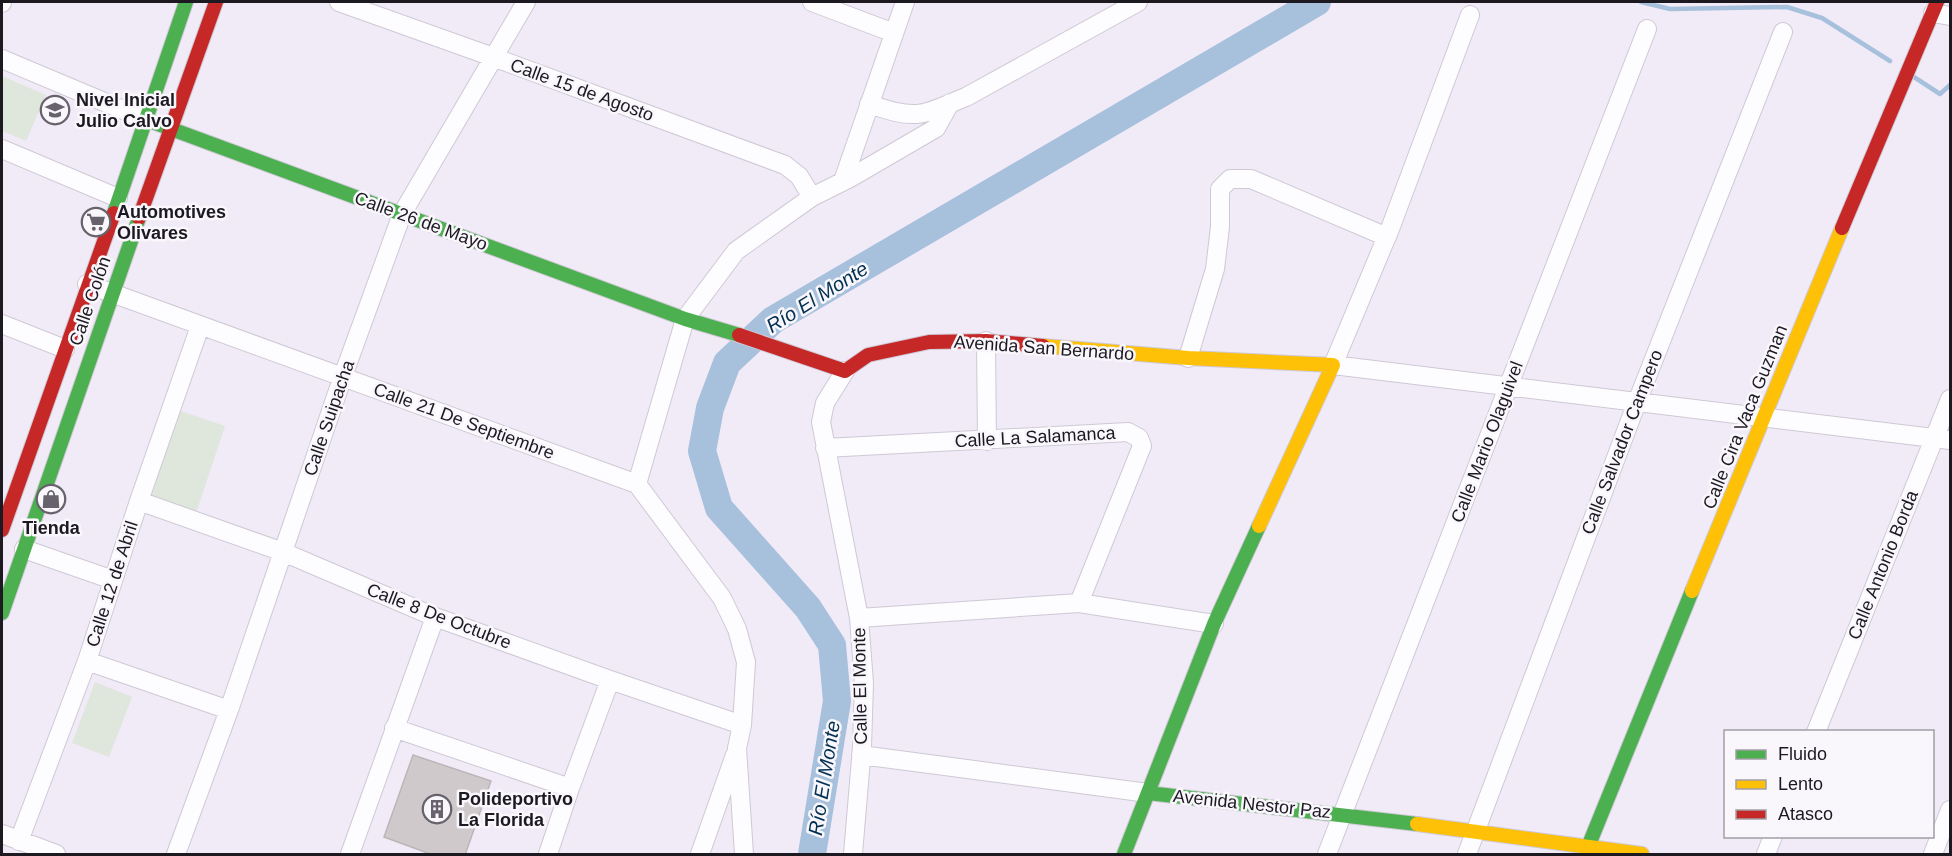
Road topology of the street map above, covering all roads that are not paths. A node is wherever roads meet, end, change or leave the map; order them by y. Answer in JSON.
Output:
{"nodes":[{"id":1,"x":186,"y":2,"type":"edge"},
{"id":2,"x":216,"y":2,"type":"edge"},
{"id":3,"x":339,"y":2,"type":"edge"},
{"id":4,"x":526,"y":2,"type":"edge"},
{"id":5,"x":812,"y":2,"type":"edge"},
{"id":6,"x":905,"y":2,"type":"edge"},
{"id":7,"x":1138,"y":2,"type":"edge"},
{"id":8,"x":1940,"y":10,"type":"edge"},
{"id":9,"x":1470,"y":15,"type":"dead end"},
{"id":10,"x":1647,"y":29,"type":"dead end"},
{"id":11,"x":1783,"y":32,"type":"dead end"},
{"id":12,"x":894,"y":33,"type":"junction"},
{"id":13,"x":493,"y":57,"type":"junction"},
{"id":14,"x":2,"y":59,"type":"edge"},
{"id":15,"x":950,"y":103,"type":"junction"},
{"id":16,"x":869,"y":104,"type":"junction"},
{"id":17,"x":147,"y":120,"type":"junction"},
{"id":18,"x":170,"y":128,"type":"junction"},
{"id":19,"x":2,"y":149,"type":"edge"},
{"id":20,"x":843,"y":181,"type":"junction"},
{"id":21,"x":812,"y":197,"type":"junction"},
{"id":22,"x":118,"y":198,"type":"junction"},
{"id":23,"x":402,"y":214,"type":"junction"},
{"id":24,"x":1387,"y":237,"type":"junction"},
{"id":25,"x":87,"y":284,"type":"junction"},
{"id":26,"x":112,"y":293,"type":"junction"},
{"id":27,"x":685,"y":319,"type":"junction"},
{"id":28,"x":2,"y":324,"type":"edge"},
{"id":29,"x":200,"y":326,"type":"junction"},
{"id":30,"x":986,"y":341,"type":"junction"},
{"id":31,"x":65,"y":349,"type":"junction"},
{"id":32,"x":1188,"y":358,"type":"junction"},
{"id":33,"x":1333,"y":365,"type":"junction"},
{"id":34,"x":845,"y":371,"type":"junction"},
{"id":35,"x":343,"y":376,"type":"junction"},
{"id":36,"x":1509,"y":386,"type":"junction"},
{"id":37,"x":1950,"y":399,"type":"edge"},
{"id":38,"x":1637,"y":402,"type":"junction"},
{"id":39,"x":1763,"y":417,"type":"junction"},
{"id":40,"x":1943,"y":439,"type":"edge"},
{"id":41,"x":987,"y":441,"type":"junction"},
{"id":42,"x":825,"y":448,"type":"junction"},
{"id":43,"x":637,"y":484,"type":"junction"},
{"id":44,"x":139,"y":501,"type":"junction"},
{"id":45,"x":5,"y":506,"type":"edge"},
{"id":46,"x":2,"y":530,"type":"edge"},
{"id":47,"x":24,"y":549,"type":"junction"},
{"id":48,"x":283,"y":552,"type":"junction"},
{"id":49,"x":113,"y":580,"type":"junction"},
{"id":50,"x":1079,"y":603,"type":"junction"},
{"id":51,"x":2,"y":613,"type":"edge"},
{"id":52,"x":435,"y":617,"type":"junction"},
{"id":53,"x":859,"y":618,"type":"junction"},
{"id":54,"x":1214,"y":624,"type":"junction"},
{"id":55,"x":87,"y":661,"type":"junction"},
{"id":56,"x":610,"y":680,"type":"junction"},
{"id":57,"x":229,"y":710,"type":"junction"},
{"id":58,"x":742,"y":725,"type":"junction"},
{"id":59,"x":394,"y":728,"type":"junction"},
{"id":60,"x":1817,"y":730,"type":"edge"},
{"id":61,"x":737,"y":748,"type":"junction"},
{"id":62,"x":861,"y":755,"type":"junction"},
{"id":63,"x":570,"y":788,"type":"junction"},
{"id":64,"x":1148,"y":793,"type":"junction"},
{"id":65,"x":1950,"y":810,"type":"edge"},
{"id":66,"x":1342,"y":814,"type":"junction"},
{"id":67,"x":1475,"y":832,"type":"junction"},
{"id":68,"x":10,"y":837,"type":"edge"},
{"id":69,"x":1773,"y":838,"type":"edge"},
{"id":70,"x":1588,"y":847,"type":"junction"},
{"id":71,"x":56,"y":855,"type":"edge"},
{"id":72,"x":176,"y":855,"type":"edge"},
{"id":73,"x":350,"y":855,"type":"edge"},
{"id":74,"x":548,"y":855,"type":"edge"},
{"id":75,"x":700,"y":855,"type":"edge"},
{"id":76,"x":744,"y":855,"type":"edge"},
{"id":77,"x":853,"y":855,"type":"edge"},
{"id":78,"x":1124,"y":855,"type":"edge"},
{"id":79,"x":1327,"y":855,"type":"edge"},
{"id":80,"x":1467,"y":855,"type":"edge"},
{"id":81,"x":1642,"y":855,"type":"edge"},
{"id":82,"x":1766,"y":855,"type":"edge"},
{"id":83,"x":1933,"y":855,"type":"edge"}],
"edges":[{"from":1,"to":17,"type":"street","name":"Calle Colón"},
{"from":2,"to":18,"type":"street","name":"Calle Colón"},
{"from":3,"to":13,"type":"street","name":"Calle 15 de Agosto"},
{"from":4,"to":13,"type":"street","name":"Calle Suipacha"},
{"from":5,"to":12,"type":"street"},
{"from":6,"to":12,"type":"street"},
{"from":7,"to":15,"type":"street"},
{"from":8,"to":39,"type":"street","name":"Calle Cira Vaca Guzman"},
{"from":9,"to":24,"type":"street"},
{"from":10,"to":36,"type":"street","name":"Calle Mario Olaguivel"},
{"from":11,"to":38,"type":"street","name":"Calle Salvador Campero"},
{"from":12,"to":16,"type":"street"},
{"from":13,"to":21,"type":"street","name":"Calle 15 de Agosto"},
{"from":13,"to":23,"type":"street","name":"Calle Suipacha"},
{"from":14,"to":17,"type":"street","name":"Calle 26 de Mayo"},
{"from":15,"to":16,"type":"street"},
{"from":15,"to":20,"type":"street"},
{"from":16,"to":20,"type":"street"},
{"from":17,"to":18,"type":"street","name":"Calle 26 de Mayo"},
{"from":17,"to":22,"type":"street","name":"Calle Colón"},
{"from":18,"to":23,"type":"street","name":"Calle 26 de Mayo"},
{"from":18,"to":26,"type":"street","name":"Calle Colón"},
{"from":19,"to":22,"type":"street"},
{"from":20,"to":21,"type":"street"},
{"from":21,"to":27,"type":"street"},
{"from":22,"to":25,"type":"street","name":"Calle Colón"},
{"from":23,"to":27,"type":"street","name":"Calle 26 de Mayo"},
{"from":23,"to":35,"type":"street","name":"Calle Suipacha"},
{"from":24,"to":32,"type":"street"},
{"from":24,"to":33,"type":"street"},
{"from":25,"to":26,"type":"street","name":"Calle 21 De Septiembre"},
{"from":25,"to":31,"type":"street","name":"Calle Colón"},
{"from":26,"to":29,"type":"street","name":"Calle 21 De Septiembre"},
{"from":26,"to":47,"type":"street","name":"Calle Colón"},
{"from":27,"to":34,"type":"street","name":"Calle 26 de Mayo"},
{"from":27,"to":43,"type":"street"},
{"from":28,"to":31,"type":"street"},
{"from":29,"to":35,"type":"street","name":"Calle 21 De Septiembre"},
{"from":29,"to":44,"type":"street","name":"Calle 12 de Abril"},
{"from":30,"to":32,"type":"street","name":"Avenida San Bernardo"},
{"from":30,"to":34,"type":"street","name":"Avenida San Bernardo"},
{"from":30,"to":41,"type":"street"},
{"from":31,"to":45,"type":"street","name":"Calle Colón"},
{"from":32,"to":33,"type":"street","name":"Avenida San Bernardo"},
{"from":33,"to":36,"type":"street","name":"Avenida San Bernardo"},
{"from":33,"to":54,"type":"street"},
{"from":34,"to":42,"type":"street","name":"Avenida San Bernardo"},
{"from":35,"to":43,"type":"street","name":"Calle 21 De Septiembre"},
{"from":35,"to":48,"type":"street","name":"Calle Suipacha"},
{"from":36,"to":38,"type":"street","name":"Avenida San Bernardo"},
{"from":36,"to":66,"type":"street","name":"Calle Mario Olaguivel"},
{"from":37,"to":40,"type":"street","name":"Calle Antonio Borda"},
{"from":38,"to":39,"type":"street","name":"Avenida San Bernardo"},
{"from":38,"to":67,"type":"street","name":"Calle Salvador Campero"},
{"from":39,"to":40,"type":"street","name":"Avenida San Bernardo"},
{"from":39,"to":70,"type":"street","name":"Calle Cira Vaca Guzman"},
{"from":40,"to":60,"type":"street","name":"Calle Antonio Borda"},
{"from":41,"to":42,"type":"street","name":"Calle La Salamanca"},
{"from":41,"to":50,"type":"street","name":"Calle La Salamanca"},
{"from":42,"to":53,"type":"street","name":"Calle El Monte"},
{"from":43,"to":58,"type":"street"},
{"from":44,"to":48,"type":"street","name":"Calle 8 De Octubre"},
{"from":44,"to":49,"type":"street","name":"Calle 12 de Abril"},
{"from":45,"to":46,"type":"street","name":"Calle Colón"},
{"from":47,"to":49,"type":"street"},
{"from":47,"to":51,"type":"street","name":"Calle Colón"},
{"from":48,"to":52,"type":"street","name":"Calle 8 De Octubre"},
{"from":48,"to":57,"type":"street","name":"Calle Suipacha"},
{"from":49,"to":55,"type":"street","name":"Calle 12 de Abril"},
{"from":50,"to":53,"type":"street"},
{"from":50,"to":54,"type":"street"},
{"from":52,"to":56,"type":"street","name":"Calle 8 De Octubre"},
{"from":52,"to":59,"type":"street"},
{"from":53,"to":62,"type":"street","name":"Calle El Monte"},
{"from":54,"to":64,"type":"street"},
{"from":55,"to":57,"type":"street"},
{"from":55,"to":68,"type":"street","name":"Calle 12 de Abril"},
{"from":56,"to":58,"type":"street","name":"Calle 8 De Octubre"},
{"from":56,"to":63,"type":"street"},
{"from":57,"to":72,"type":"street","name":"Calle Suipacha"},
{"from":58,"to":61,"type":"street"},
{"from":59,"to":63,"type":"street"},
{"from":59,"to":73,"type":"street"},
{"from":61,"to":75,"type":"street"},
{"from":61,"to":76,"type":"street"},
{"from":62,"to":64,"type":"street","name":"Avenida Nestor Paz"},
{"from":62,"to":77,"type":"street","name":"Calle El Monte"},
{"from":63,"to":74,"type":"street"},
{"from":64,"to":66,"type":"street","name":"Avenida Nestor Paz"},
{"from":64,"to":78,"type":"street"},
{"from":65,"to":83,"type":"street"},
{"from":66,"to":67,"type":"street","name":"Avenida Nestor Paz"},
{"from":66,"to":79,"type":"street","name":"Calle Mario Olaguivel"},
{"from":67,"to":70,"type":"street","name":"Avenida Nestor Paz"},
{"from":67,"to":80,"type":"street","name":"Calle Salvador Campero"},
{"from":68,"to":71,"type":"street"},
{"from":69,"to":82,"type":"street"},
{"from":70,"to":81,"type":"street","name":"Avenida Nestor Paz"}]}
